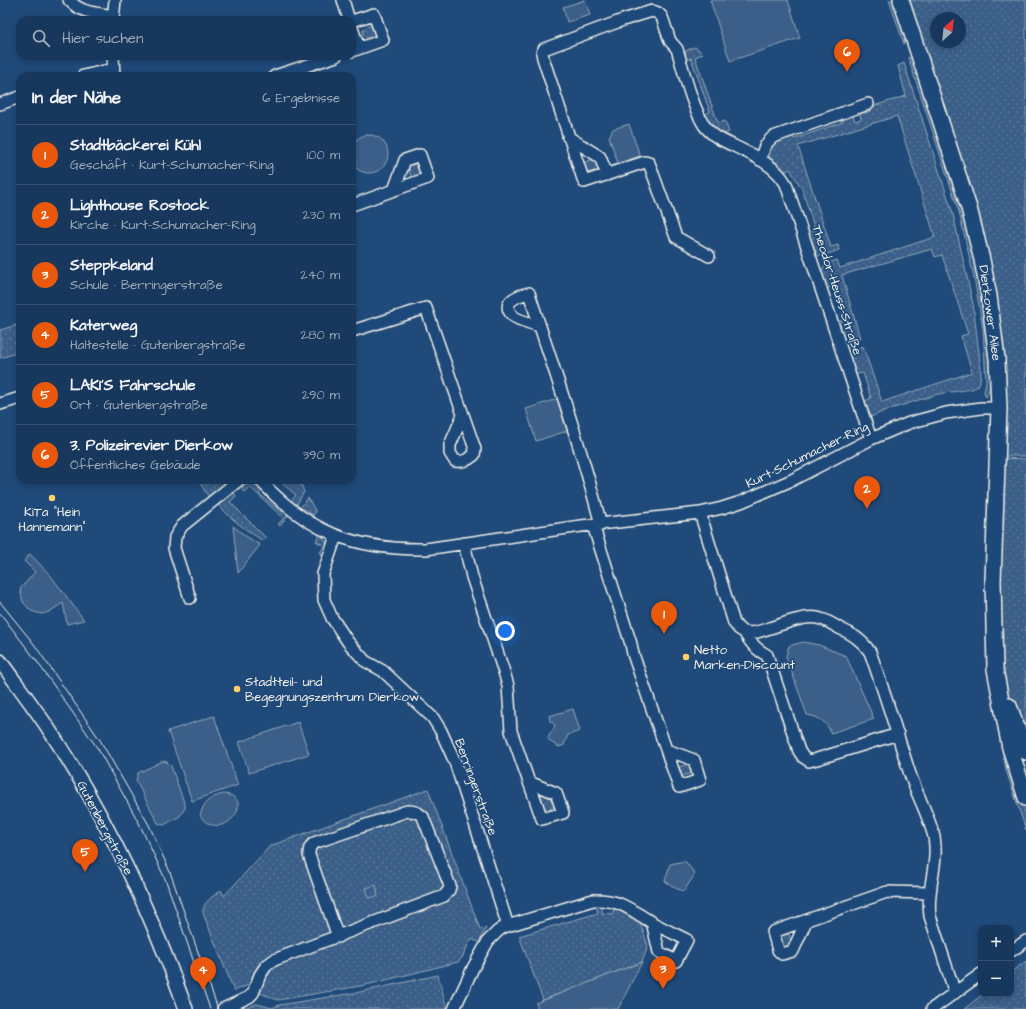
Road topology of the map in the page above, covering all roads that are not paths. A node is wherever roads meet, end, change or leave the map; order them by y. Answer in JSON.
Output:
{"nodes":[{"id":1,"x":69,"y":0,"type":"edge"},
{"id":2,"x":115,"y":0,"type":"edge"},
{"id":3,"x":343,"y":0,"type":"edge"},
{"id":4,"x":900,"y":0,"type":"edge"},
{"id":5,"x":105,"y":16,"type":"edge"},
{"id":6,"x":113,"y":16,"type":"edge"},
{"id":7,"x":349,"y":16,"type":"edge"},
{"id":8,"x":356,"y":19,"type":"edge"},
{"id":9,"x":356,"y":50,"type":"edge"},
{"id":10,"x":113,"y":60,"type":"edge"},
{"id":11,"x":324,"y":60,"type":"edge"},
{"id":12,"x":114,"y":72,"type":"edge"},
{"id":13,"x":287,"y":72,"type":"edge"},
{"id":14,"x":16,"y":98,"type":"edge"},
{"id":15,"x":0,"y":104,"type":"edge"},
{"id":16,"x":868,"y":104,"type":"dead end"},
{"id":17,"x":568,"y":137,"type":"junction"},
{"id":18,"x":760,"y":160,"type":"junction"},
{"id":19,"x":607,"y":175,"type":"junction"},
{"id":20,"x":394,"y":190,"type":"dead end"},
{"id":21,"x":356,"y":204,"type":"edge"},
{"id":22,"x":709,"y":256,"type":"dead end"},
{"id":23,"x":540,"y":326,"type":"dead end"},
{"id":24,"x":356,"y":330,"type":"edge"},
{"id":25,"x":16,"y":399,"type":"edge"},
{"id":26,"x":0,"y":404,"type":"edge"},
{"id":27,"x":999,"y":408,"type":"junction"},
{"id":28,"x":463,"y":415,"type":"dead end"},
{"id":29,"x":871,"y":439,"type":"junction"},
{"id":30,"x":234,"y":484,"type":"edge"},
{"id":31,"x":264,"y":484,"type":"edge"},
{"id":32,"x":700,"y":513,"type":"junction"},
{"id":33,"x":597,"y":525,"type":"junction"},
{"id":34,"x":336,"y":536,"type":"junction"},
{"id":35,"x":464,"y":543,"type":"junction"},
{"id":36,"x":190,"y":598,"type":"dead end"},
{"id":37,"x":744,"y":632,"type":"junction"},
{"id":38,"x":995,"y":639,"type":"junction"},
{"id":39,"x":0,"y":661,"type":"edge"},
{"id":40,"x":898,"y":734,"type":"junction"},
{"id":41,"x":667,"y":750,"type":"dead end"},
{"id":42,"x":1026,"y":752,"type":"edge"},
{"id":43,"x":529,"y":782,"type":"dead end"},
{"id":44,"x":1026,"y":798,"type":"edge"},
{"id":45,"x":930,"y":893,"type":"junction"},
{"id":46,"x":806,"y":921,"type":"dead end"},
{"id":47,"x":652,"y":922,"type":"dead end"},
{"id":48,"x":508,"y":926,"type":"junction"},
{"id":49,"x":338,"y":937,"type":"junction"},
{"id":50,"x":1026,"y":942,"type":"edge"},
{"id":51,"x":1014,"y":949,"type":"edge"},
{"id":52,"x":978,"y":976,"type":"edge"},
{"id":53,"x":955,"y":993,"type":"junction"},
{"id":54,"x":186,"y":1009,"type":"edge"},
{"id":55,"x":223,"y":1009,"type":"edge"},
{"id":56,"x":454,"y":1009,"type":"edge"},
{"id":57,"x":932,"y":1009,"type":"edge"}],
"edges":[{"from":1,"to":5,"type":"street"},
{"from":2,"to":6,"type":"street"},
{"from":3,"to":7,"type":"street"},
{"from":4,"to":27,"type":"main road","name":"Dierkower Allee"},
{"from":8,"to":9,"type":"street"},
{"from":10,"to":12,"type":"street"},
{"from":11,"to":13,"type":"street"},
{"from":14,"to":15,"type":"street"},
{"from":16,"to":18,"type":"street"},
{"from":17,"to":18,"type":"street","name":"Theodor-Heuss-Straße"},
{"from":17,"to":19,"type":"street"},
{"from":17,"to":19,"type":"street","name":"Theodor-Heuss-Straße"},
{"from":18,"to":29,"type":"street","name":"Theodor-Heuss-Straße"},
{"from":19,"to":22,"type":"street","name":"Theodor-Heuss-Straße"},
{"from":20,"to":21,"type":"street"},
{"from":23,"to":33,"type":"street"},
{"from":24,"to":28,"type":"street"},
{"from":25,"to":26,"type":"street"},
{"from":27,"to":29,"type":"street","name":"Kurt-Schumacher-Ring"},
{"from":27,"to":38,"type":"main road","name":"Dierkower Allee"},
{"from":29,"to":32,"type":"street","name":"Kurt-Schumacher-Ring"},
{"from":30,"to":36,"type":"street"},
{"from":31,"to":34,"type":"street","name":"Kurt-Schumacher-Ring"},
{"from":32,"to":33,"type":"street","name":"Kurt-Schumacher-Ring"},
{"from":32,"to":37,"type":"street"},
{"from":33,"to":35,"type":"street","name":"Kurt-Schumacher-Ring"},
{"from":33,"to":41,"type":"street"},
{"from":34,"to":35,"type":"street","name":"Kurt-Schumacher-Ring"},
{"from":34,"to":48,"type":"street","name":"Berringerstraße"},
{"from":35,"to":43,"type":"street"},
{"from":37,"to":40,"type":"street"},
{"from":37,"to":40,"type":"street"},
{"from":38,"to":42,"type":"main road","name":"Dierkower Allee"},
{"from":38,"to":44,"type":"main road","name":"Dierkower Allee"},
{"from":39,"to":54,"type":"street","name":"Gutenbergstraße"},
{"from":40,"to":45,"type":"street"},
{"from":45,"to":46,"type":"street"},
{"from":45,"to":53,"type":"street"},
{"from":47,"to":48,"type":"street"},
{"from":48,"to":56,"type":"street"},
{"from":49,"to":49,"type":"street"},
{"from":49,"to":55,"type":"street"},
{"from":50,"to":51,"type":"street"},
{"from":52,"to":53,"type":"street"},
{"from":53,"to":57,"type":"street"}]}
